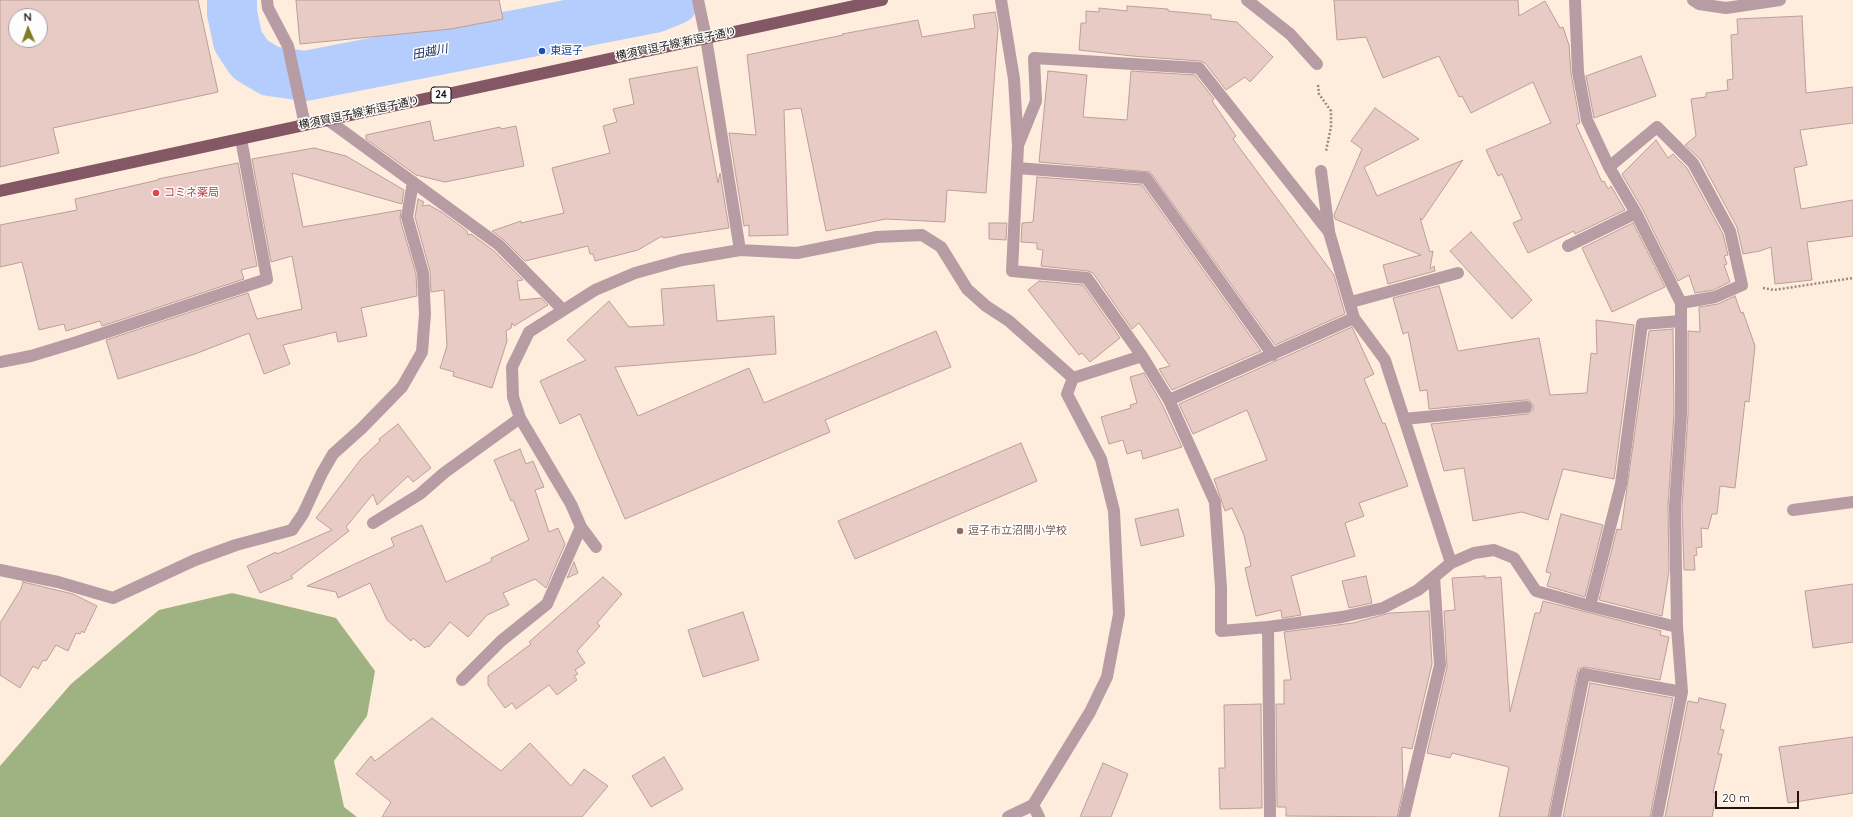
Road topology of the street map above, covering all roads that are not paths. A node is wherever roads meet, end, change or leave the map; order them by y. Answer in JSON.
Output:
{"nodes":[{"id":1,"x":267,"y":0,"type":"edge"},
{"id":2,"x":698,"y":0,"type":"edge"},
{"id":3,"x":882,"y":0,"type":"edge"},
{"id":4,"x":1001,"y":0,"type":"edge"},
{"id":5,"x":1247,"y":0,"type":"edge"},
{"id":6,"x":1575,"y":0,"type":"edge"},
{"id":7,"x":1693,"y":0,"type":"edge"},
{"id":8,"x":1780,"y":0,"type":"edge"},
{"id":9,"x":706,"y":38,"type":"junction"},
{"id":10,"x":1317,"y":64,"type":"road end"},
{"id":11,"x":328,"y":120,"type":"junction"},
{"id":12,"x":305,"y":125,"type":"junction"},
{"id":13,"x":241,"y":139,"type":"junction"},
{"id":14,"x":1018,"y":146,"type":"junction"},
{"id":15,"x":1609,"y":167,"type":"junction"},
{"id":16,"x":1017,"y":168,"type":"junction"},
{"id":17,"x":1321,"y":171,"type":"road end"},
{"id":18,"x":413,"y":182,"type":"junction"},
{"id":19,"x":0,"y":191,"type":"edge"},
{"id":20,"x":1636,"y":213,"type":"junction"},
{"id":21,"x":1329,"y":232,"type":"junction"},
{"id":22,"x":1568,"y":246,"type":"dead end"},
{"id":23,"x":740,"y":250,"type":"junction"},
{"id":24,"x":1458,"y":273,"type":"dead end"},
{"id":25,"x":1350,"y":302,"type":"junction"},
{"id":26,"x":1681,"y":303,"type":"junction"},
{"id":27,"x":562,"y":309,"type":"junction"},
{"id":28,"x":1354,"y":318,"type":"junction"},
{"id":29,"x":1681,"y":321,"type":"junction"},
{"id":30,"x":1273,"y":355,"type":"junction"},
{"id":31,"x":1142,"y":356,"type":"junction"},
{"id":32,"x":0,"y":362,"type":"edge"},
{"id":33,"x":1073,"y":378,"type":"junction"},
{"id":34,"x":1169,"y":400,"type":"junction"},
{"id":35,"x":1526,"y":407,"type":"dead end"},
{"id":36,"x":520,"y":418,"type":"junction"},
{"id":37,"x":1404,"y":419,"type":"junction"},
{"id":38,"x":1853,"y":502,"type":"edge"},
{"id":39,"x":1793,"y":510,"type":"dead end"},
{"id":40,"x":373,"y":523,"type":"dead end"},
{"id":41,"x":581,"y":527,"type":"junction"},
{"id":42,"x":596,"y":548,"type":"dead end"},
{"id":43,"x":1451,"y":563,"type":"junction"},
{"id":44,"x":0,"y":570,"type":"edge"},
{"id":45,"x":1434,"y":577,"type":"junction"},
{"id":46,"x":1590,"y":606,"type":"junction"},
{"id":47,"x":1268,"y":627,"type":"junction"},
{"id":48,"x":1677,"y":627,"type":"junction"},
{"id":49,"x":462,"y":680,"type":"dead end"},
{"id":50,"x":1682,"y":692,"type":"junction"},
{"id":51,"x":1033,"y":805,"type":"junction"},
{"id":52,"x":1008,"y":817,"type":"edge"},
{"id":53,"x":1038,"y":817,"type":"edge"},
{"id":54,"x":1270,"y":817,"type":"edge"},
{"id":55,"x":1404,"y":817,"type":"edge"},
{"id":56,"x":1555,"y":817,"type":"edge"},
{"id":57,"x":1657,"y":817,"type":"edge"}],
"edges":[{"from":1,"to":12,"type":"street"},
{"from":2,"to":9,"type":"street"},
{"from":3,"to":9,"type":"main road","name":"横須賀逗子線;新逗子通り","number":"24"},
{"from":4,"to":14,"type":"street"},
{"from":5,"to":10,"type":"street"},
{"from":6,"to":15,"type":"street"},
{"from":7,"to":8,"type":"street"},
{"from":9,"to":11,"type":"main road","name":"横須賀逗子線;新逗子通り","number":"24"},
{"from":9,"to":23,"type":"street"},
{"from":11,"to":12,"type":"main road","name":"横須賀逗子線;新逗子通り","number":"24"},
{"from":11,"to":18,"type":"street"},
{"from":12,"to":13,"type":"main road","name":"横須賀逗子線;新逗子通り","number":"24"},
{"from":13,"to":19,"type":"main road","name":"横須賀逗子線;新逗子通り","number":"24"},
{"from":13,"to":32,"type":"street"},
{"from":14,"to":16,"type":"street"},
{"from":14,"to":21,"type":"street"},
{"from":15,"to":20,"type":"street"},
{"from":15,"to":26,"type":"street"},
{"from":16,"to":30,"type":"street"},
{"from":16,"to":31,"type":"street"},
{"from":17,"to":21,"type":"street"},
{"from":18,"to":27,"type":"street"},
{"from":18,"to":44,"type":"street"},
{"from":20,"to":22,"type":"street"},
{"from":20,"to":26,"type":"street"},
{"from":21,"to":25,"type":"street"},
{"from":23,"to":27,"type":"street"},
{"from":23,"to":33,"type":"street"},
{"from":24,"to":25,"type":"street"},
{"from":25,"to":28,"type":"street"},
{"from":26,"to":29,"type":"street"},
{"from":27,"to":36,"type":"street"},
{"from":28,"to":30,"type":"street"},
{"from":28,"to":37,"type":"street"},
{"from":29,"to":46,"type":"street"},
{"from":29,"to":48,"type":"street"},
{"from":30,"to":34,"type":"street"},
{"from":31,"to":33,"type":"street"},
{"from":31,"to":34,"type":"street"},
{"from":33,"to":51,"type":"street"},
{"from":34,"to":47,"type":"street"},
{"from":35,"to":37,"type":"street"},
{"from":36,"to":40,"type":"street"},
{"from":36,"to":41,"type":"street"},
{"from":37,"to":43,"type":"street"},
{"from":38,"to":39,"type":"street"},
{"from":41,"to":42,"type":"street"},
{"from":41,"to":49,"type":"street"},
{"from":43,"to":45,"type":"street"},
{"from":43,"to":46,"type":"street"},
{"from":45,"to":47,"type":"street"},
{"from":45,"to":55,"type":"street"},
{"from":46,"to":48,"type":"street"},
{"from":47,"to":54,"type":"street"},
{"from":48,"to":50,"type":"street"},
{"from":50,"to":56,"type":"street"},
{"from":50,"to":57,"type":"street"},
{"from":51,"to":52,"type":"street"},
{"from":51,"to":53,"type":"street"}]}
